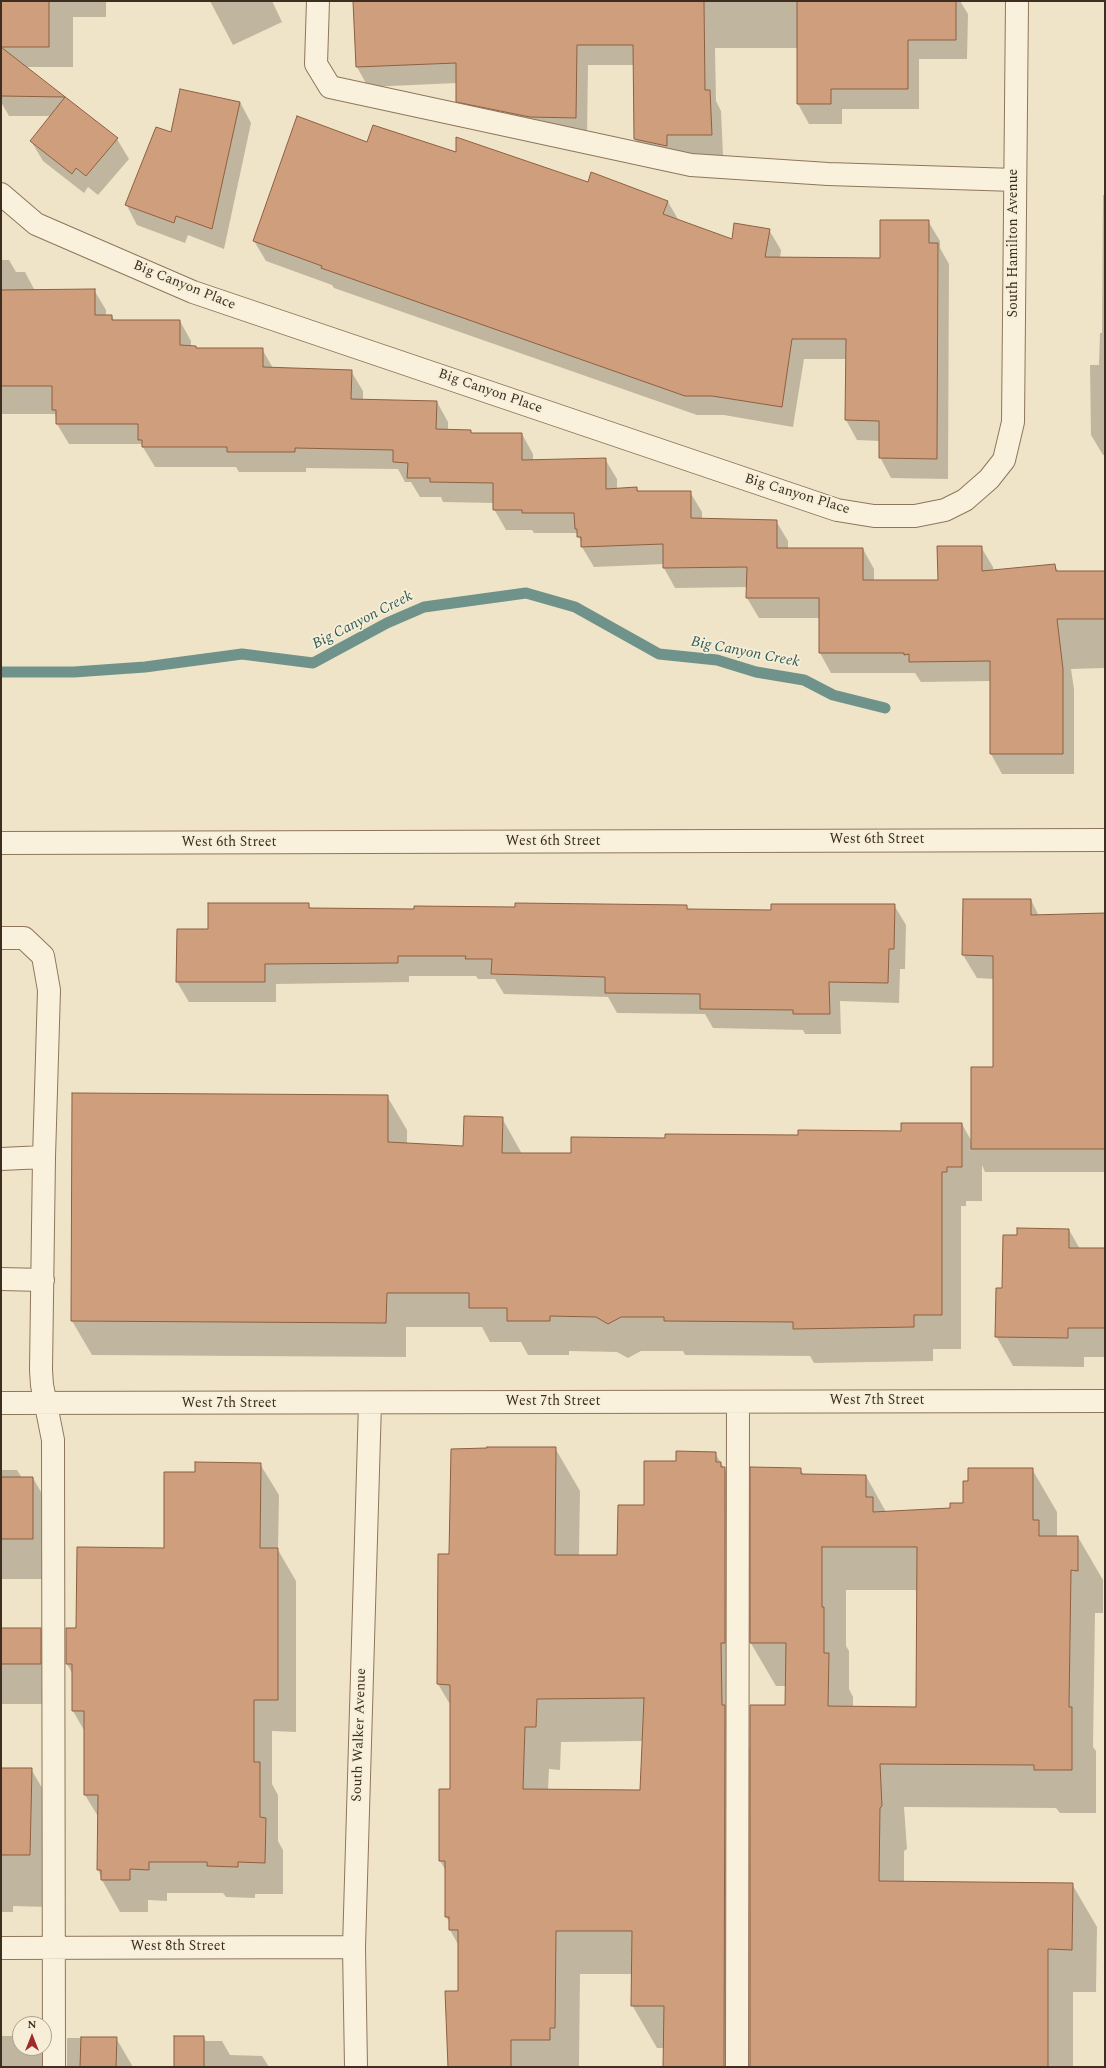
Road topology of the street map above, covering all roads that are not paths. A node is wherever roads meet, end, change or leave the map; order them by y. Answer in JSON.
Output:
{"nodes":[{"id":1,"x":318,"y":1,"type":"edge"},
{"id":2,"x":1017,"y":1,"type":"edge"},
{"id":3,"x":1014,"y":180,"type":"junction"},
{"id":4,"x":1,"y":194,"type":"edge"},
{"id":5,"x":989,"y":479,"type":"joint"},
{"id":6,"x":1105,"y":840,"type":"edge"},
{"id":7,"x":1,"y":843,"type":"edge"},
{"id":8,"x":1,"y":938,"type":"edge"},
{"id":9,"x":44,"y":1157,"type":"junction"},
{"id":10,"x":1,"y":1159,"type":"edge"},
{"id":11,"x":1,"y":1279,"type":"edge"},
{"id":12,"x":43,"y":1280,"type":"junction"},
{"id":13,"x":1105,"y":1401,"type":"edge"},
{"id":14,"x":738,"y":1402,"type":"junction"},
{"id":15,"x":370,"y":1403,"type":"junction"},
{"id":16,"x":1,"y":1404,"type":"edge"},
{"id":17,"x":46,"y":1404,"type":"junction"},
{"id":18,"x":354,"y":1946,"type":"junction"},
{"id":19,"x":1,"y":1948,"type":"edge"},
{"id":20,"x":55,"y":1948,"type":"junction"},
{"id":21,"x":54,"y":2067,"type":"edge"},
{"id":22,"x":356,"y":2067,"type":"edge"},
{"id":23,"x":737,"y":2067,"type":"edge"}],
"edges":[{"from":1,"to":3,"type":"street"},
{"from":2,"to":3,"type":"street","name":"South Hamilton Avenue"},
{"from":3,"to":5,"type":"street","name":"South Hamilton Avenue"},
{"from":4,"to":5,"type":"street","name":"Big Canyon Place"},
{"from":6,"to":7,"type":"street","name":"West 6th Street"},
{"from":8,"to":9,"type":"street"},
{"from":9,"to":10,"type":"street"},
{"from":9,"to":12,"type":"street"},
{"from":11,"to":12,"type":"street"},
{"from":12,"to":17,"type":"street"},
{"from":13,"to":14,"type":"street","name":"West 7th Street"},
{"from":14,"to":15,"type":"street","name":"West 7th Street"},
{"from":14,"to":23,"type":"street"},
{"from":15,"to":17,"type":"street","name":"West 7th Street"},
{"from":15,"to":18,"type":"street","name":"South Walker Avenue"},
{"from":16,"to":17,"type":"street","name":"West 7th Street"},
{"from":17,"to":20,"type":"street"},
{"from":18,"to":20,"type":"street","name":"West 8th Street"},
{"from":18,"to":22,"type":"street","name":"South Walker Avenue"},
{"from":19,"to":20,"type":"street","name":"West 8th Street"},
{"from":20,"to":21,"type":"street"}]}
